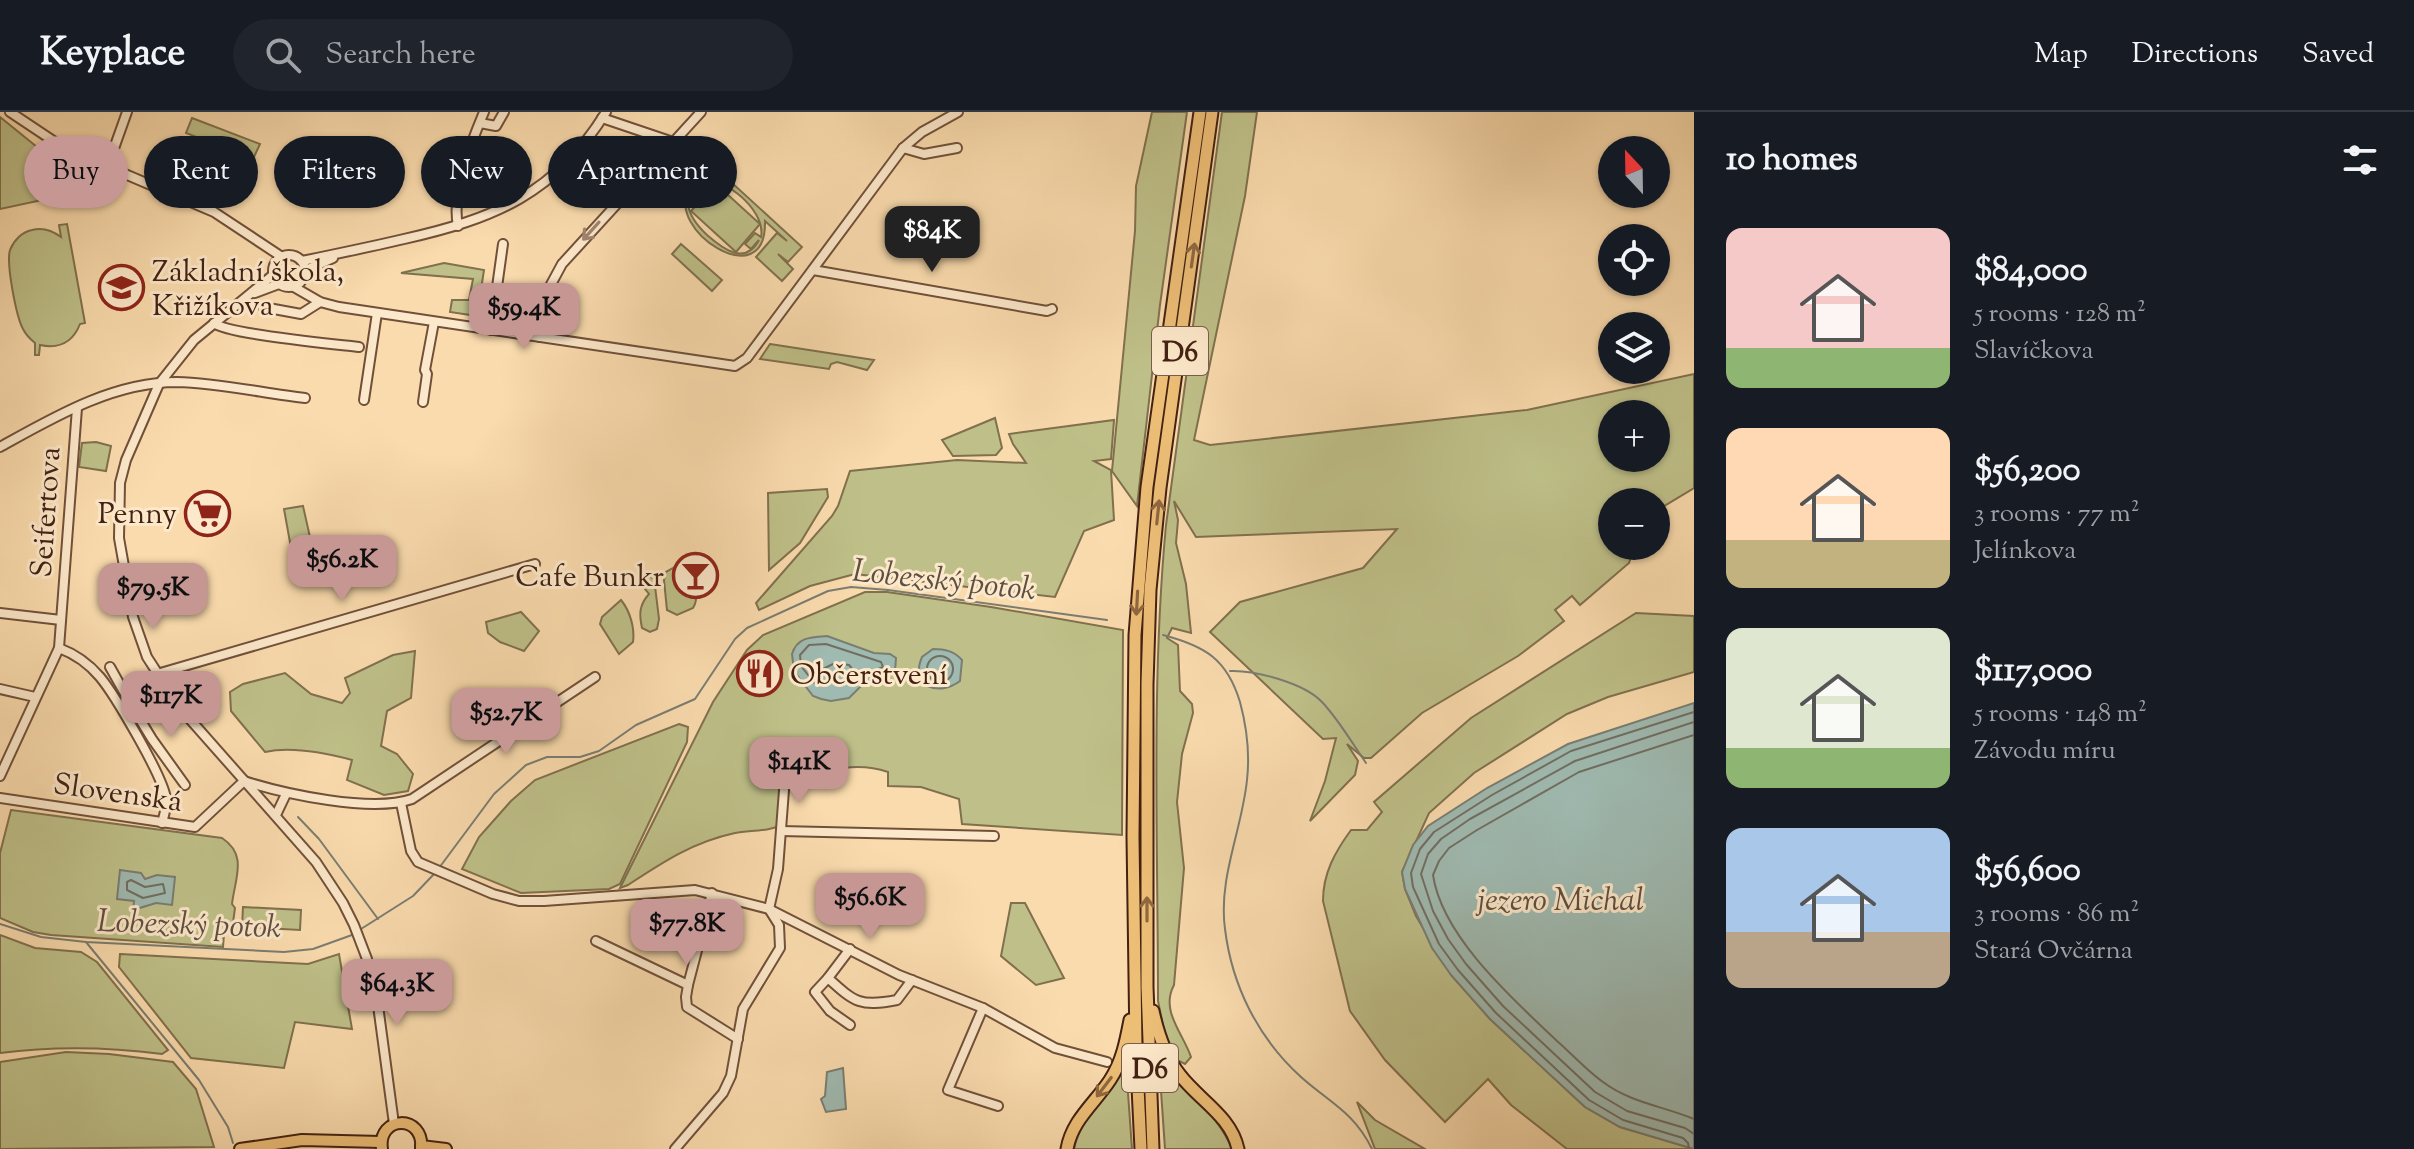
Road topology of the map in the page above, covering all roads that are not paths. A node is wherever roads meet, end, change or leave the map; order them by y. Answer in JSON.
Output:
{"nodes":[{"id":1,"x":10,"y":112,"type":"edge"},
{"id":2,"x":127,"y":112,"type":"edge"},
{"id":3,"x":484,"y":112,"type":"edge"},
{"id":4,"x":504,"y":112,"type":"edge"},
{"id":5,"x":701,"y":112,"type":"edge"},
{"id":6,"x":958,"y":112,"type":"edge"},
{"id":7,"x":1200,"y":112,"type":"edge"},
{"id":8,"x":1212,"y":112,"type":"edge"},
{"id":9,"x":604,"y":115,"type":"edge"},
{"id":10,"x":480,"y":123,"type":"junction"},
{"id":11,"x":46,"y":136,"type":"edge"},
{"id":12,"x":118,"y":136,"type":"edge"},
{"id":13,"x":658,"y":136,"type":"edge"},
{"id":14,"x":679,"y":136,"type":"edge"},
{"id":15,"x":903,"y":148,"type":"junction"},
{"id":16,"x":957,"y":148,"type":"dead end"},
{"id":17,"x":128,"y":176,"type":"edge"},
{"id":18,"x":613,"y":208,"type":"edge"},
{"id":19,"x":458,"y":226,"type":"junction"},
{"id":20,"x":249,"y":237,"type":"junction"},
{"id":21,"x":503,"y":244,"type":"dead end"},
{"id":22,"x":348,"y":252,"type":"junction"},
{"id":23,"x":282,"y":257,"type":"junction"},
{"id":24,"x":302,"y":261,"type":"junction"},
{"id":25,"x":275,"y":265,"type":"junction"},
{"id":26,"x":306,"y":270,"type":"junction"},
{"id":27,"x":813,"y":270,"type":"junction"},
{"id":28,"x":273,"y":275,"type":"junction"},
{"id":29,"x":303,"y":281,"type":"junction"},
{"id":30,"x":279,"y":284,"type":"junction"},
{"id":31,"x":294,"y":287,"type":"junction"},
{"id":32,"x":240,"y":300,"type":"junction"},
{"id":33,"x":320,"y":302,"type":"junction"},
{"id":34,"x":263,"y":307,"type":"dead end"},
{"id":35,"x":1052,"y":309,"type":"dead end"},
{"id":36,"x":377,"y":313,"type":"junction"},
{"id":37,"x":434,"y":322,"type":"junction"},
{"id":38,"x":214,"y":323,"type":"junction"},
{"id":39,"x":491,"y":330,"type":"junction"},
{"id":40,"x":540,"y":337,"type":"junction"},
{"id":41,"x":359,"y":347,"type":"dead end"},
{"id":42,"x":159,"y":384,"type":"junction"},
{"id":43,"x":305,"y":398,"type":"dead end"},
{"id":44,"x":364,"y":400,"type":"dead end"},
{"id":45,"x":423,"y":402,"type":"dead end"},
{"id":46,"x":77,"y":408,"type":"junction"},
{"id":47,"x":0,"y":447,"type":"edge"},
{"id":48,"x":535,"y":564,"type":"dead end"},
{"id":49,"x":0,"y":613,"type":"edge"},
{"id":50,"x":61,"y":620,"type":"junction"},
{"id":51,"x":59,"y":648,"type":"junction"},
{"id":52,"x":110,"y":667,"type":"dead end"},
{"id":53,"x":157,"y":674,"type":"junction"},
{"id":54,"x":595,"y":677,"type":"dead end"},
{"id":55,"x":0,"y":689,"type":"edge"},
{"id":56,"x":35,"y":697,"type":"junction"},
{"id":57,"x":133,"y":708,"type":"junction"},
{"id":58,"x":123,"y":713,"type":"junction"},
{"id":59,"x":4,"y":757,"type":"edge"},
{"id":60,"x":0,"y":776,"type":"edge"},
{"id":61,"x":785,"y":777,"type":"dead end"},
{"id":62,"x":244,"y":781,"type":"junction"},
{"id":63,"x":185,"y":785,"type":"dead end"},
{"id":64,"x":286,"y":794,"type":"junction"},
{"id":65,"x":0,"y":798,"type":"edge"},
{"id":66,"x":401,"y":803,"type":"junction"},
{"id":67,"x":276,"y":815,"type":"junction"},
{"id":68,"x":162,"y":823,"type":"junction"},
{"id":69,"x":781,"y":831,"type":"junction"},
{"id":70,"x":994,"y":836,"type":"dead end"},
{"id":71,"x":712,"y":893,"type":"junction"},
{"id":72,"x":769,"y":909,"type":"junction"},
{"id":73,"x":596,"y":941,"type":"dead end"},
{"id":74,"x":850,"y":949,"type":"junction"},
{"id":75,"x":828,"y":978,"type":"junction"},
{"id":76,"x":912,"y":980,"type":"junction"},
{"id":77,"x":688,"y":985,"type":"junction"},
{"id":78,"x":1141,"y":987,"type":"junction"},
{"id":79,"x":983,"y":1008,"type":"junction"},
{"id":80,"x":850,"y":1025,"type":"dead end"},
{"id":81,"x":738,"y":1039,"type":"junction"},
{"id":82,"x":1107,"y":1062,"type":"dead end"},
{"id":83,"x":998,"y":1106,"type":"dead end"},
{"id":84,"x":394,"y":1124,"type":"junction"},
{"id":85,"x":381,"y":1146,"type":"edge"},
{"id":86,"x":421,"y":1148,"type":"edge"},
{"id":87,"x":240,"y":1149,"type":"edge"},
{"id":88,"x":446,"y":1149,"type":"edge"},
{"id":89,"x":675,"y":1149,"type":"edge"},
{"id":90,"x":1067,"y":1149,"type":"edge"},
{"id":91,"x":1141,"y":1149,"type":"edge"},
{"id":92,"x":1153,"y":1149,"type":"edge"},
{"id":93,"x":1238,"y":1149,"type":"edge"}],
"edges":[{"from":1,"to":11,"type":"street"},
{"from":2,"to":12,"type":"street"},
{"from":3,"to":10,"type":"street"},
{"from":4,"to":10,"type":"street"},
{"from":5,"to":14,"type":"street"},
{"from":6,"to":15,"type":"street"},
{"from":7,"to":78,"type":"highway","number":"D6","one_way":true},
{"from":78,"to":8,"type":"highway","number":"D6","one_way":true},
{"from":9,"to":13,"type":"street"},
{"from":9,"to":19,"type":"street"},
{"from":10,"to":19,"type":"street"},
{"from":15,"to":16,"type":"street"},
{"from":15,"to":27,"type":"street"},
{"from":17,"to":20,"type":"street"},
{"from":18,"to":40,"type":"street","one_way":true},
{"from":19,"to":22,"type":"street"},
{"from":20,"to":23,"type":"street"},
{"from":20,"to":25,"type":"street"},
{"from":21,"to":39,"type":"street"},
{"from":22,"to":24,"type":"street"},
{"from":22,"to":26,"type":"street"},
{"from":23,"to":24,"type":"street"},
{"from":23,"to":25,"type":"street"},
{"from":24,"to":26,"type":"street"},
{"from":25,"to":28,"type":"street"},
{"from":26,"to":29,"type":"street"},
{"from":27,"to":35,"type":"street"},
{"from":27,"to":40,"type":"street"},
{"from":28,"to":30,"type":"street"},
{"from":28,"to":32,"type":"street"},
{"from":29,"to":31,"type":"street"},
{"from":29,"to":33,"type":"street"},
{"from":30,"to":31,"type":"street"},
{"from":30,"to":32,"type":"street"},
{"from":31,"to":33,"type":"street"},
{"from":32,"to":38,"type":"street"},
{"from":33,"to":34,"type":"street"},
{"from":33,"to":36,"type":"street"},
{"from":36,"to":37,"type":"street"},
{"from":36,"to":44,"type":"street"},
{"from":37,"to":39,"type":"street"},
{"from":37,"to":45,"type":"street"},
{"from":38,"to":41,"type":"street"},
{"from":38,"to":42,"type":"street"},
{"from":39,"to":40,"type":"street"},
{"from":42,"to":43,"type":"street"},
{"from":42,"to":46,"type":"street"},
{"from":42,"to":53,"type":"street"},
{"from":46,"to":47,"type":"street"},
{"from":46,"to":50,"type":"street","name":"Seifertova"},
{"from":48,"to":53,"type":"street"},
{"from":49,"to":50,"type":"street","name":"Seifertova"},
{"from":50,"to":51,"type":"street","name":"Seifertova"},
{"from":51,"to":56,"type":"street","name":"Seifertova"},
{"from":51,"to":58,"type":"street"},
{"from":52,"to":57,"type":"street"},
{"from":53,"to":62,"type":"street"},
{"from":54,"to":66,"type":"street"},
{"from":55,"to":56,"type":"street"},
{"from":56,"to":59,"type":"street","name":"Seifertova"},
{"from":57,"to":58,"type":"street"},
{"from":57,"to":63,"type":"street"},
{"from":58,"to":68,"type":"street"},
{"from":59,"to":60,"type":"street","name":"Seifertova"},
{"from":61,"to":69,"type":"street"},
{"from":62,"to":64,"type":"street"},
{"from":62,"to":67,"type":"street"},
{"from":62,"to":68,"type":"street","name":"Slovenská"},
{"from":64,"to":66,"type":"street"},
{"from":64,"to":67,"type":"street"},
{"from":65,"to":68,"type":"street","name":"Slovenská"},
{"from":66,"to":71,"type":"street"},
{"from":67,"to":84,"type":"street"},
{"from":69,"to":70,"type":"street"},
{"from":69,"to":72,"type":"street"},
{"from":71,"to":72,"type":"street"},
{"from":71,"to":77,"type":"street"},
{"from":72,"to":74,"type":"street"},
{"from":72,"to":81,"type":"street"},
{"from":73,"to":77,"type":"street"},
{"from":74,"to":75,"type":"street"},
{"from":74,"to":76,"type":"street"},
{"from":75,"to":76,"type":"street"},
{"from":75,"to":80,"type":"street"},
{"from":76,"to":79,"type":"street"},
{"from":77,"to":81,"type":"street"},
{"from":78,"to":90,"type":"highway","one_way":true},
{"from":78,"to":91,"type":"highway","number":"D6"},
{"from":78,"to":92,"type":"highway","number":"D6"},
{"from":78,"to":93,"type":"highway"},
{"from":79,"to":82,"type":"street"},
{"from":79,"to":83,"type":"street"},
{"from":81,"to":89,"type":"street"},
{"from":84,"to":85,"type":"main road"},
{"from":84,"to":86,"type":"main road"},
{"from":85,"to":87,"type":"main road"},
{"from":86,"to":88,"type":"main road"}]}
